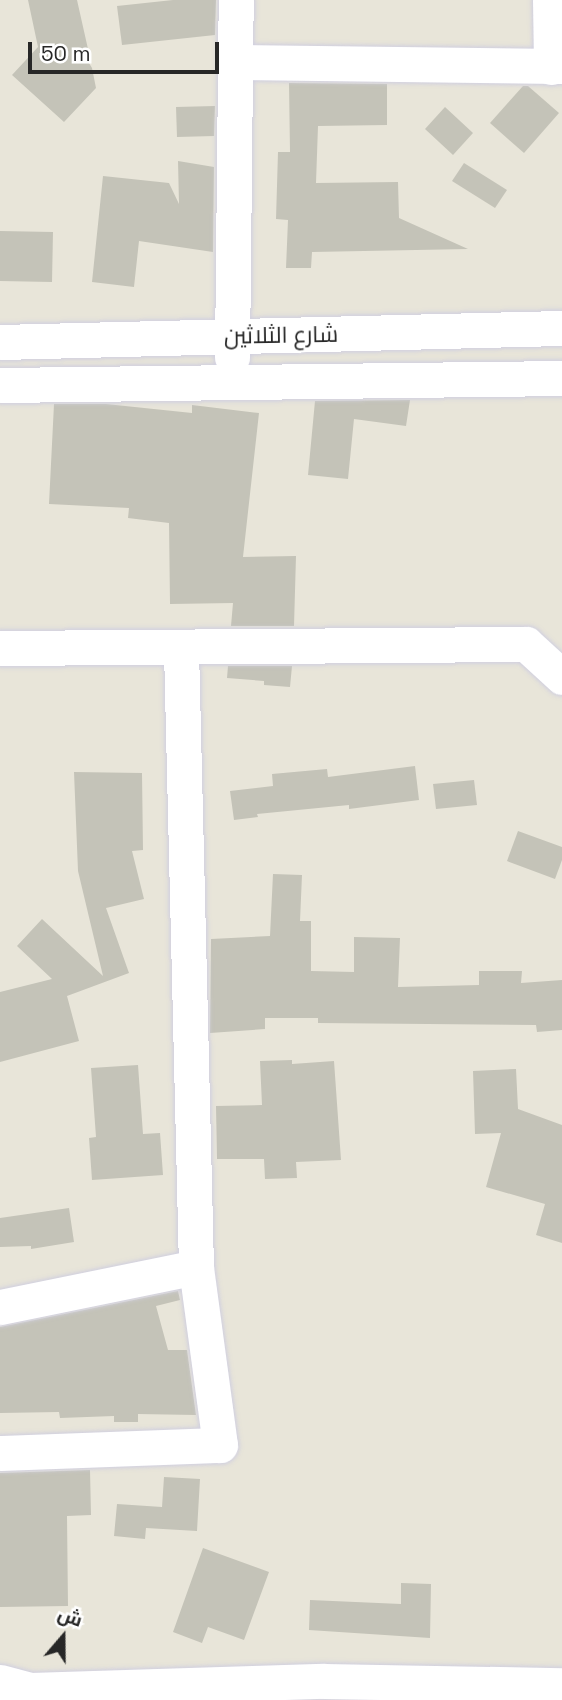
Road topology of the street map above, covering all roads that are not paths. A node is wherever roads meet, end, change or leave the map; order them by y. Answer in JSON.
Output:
{"nodes":[{"id":1,"x":236,"y":0,"type":"edge"},
{"id":2,"x":550,"y":0,"type":"edge"},
{"id":3,"x":235,"y":62,"type":"junction"},
{"id":4,"x":557,"y":67,"type":"edge"},
{"id":5,"x":562,"y":328,"type":"edge"},
{"id":6,"x":232,"y":336,"type":"junction"},
{"id":7,"x":0,"y":342,"type":"edge"},
{"id":8,"x":562,"y":377,"type":"edge"},
{"id":9,"x":232,"y":382,"type":"junction"},
{"id":10,"x":0,"y":385,"type":"edge"},
{"id":11,"x":181,"y":647,"type":"junction"},
{"id":12,"x":0,"y":648,"type":"edge"},
{"id":13,"x":562,"y":677,"type":"edge"},
{"id":14,"x":196,"y":1267,"type":"junction"},
{"id":15,"x":0,"y":1307,"type":"edge"},
{"id":16,"x":0,"y":1454,"type":"edge"},
{"id":17,"x":0,"y":1682,"type":"edge"},
{"id":18,"x":562,"y":1685,"type":"edge"},
{"id":19,"x":327,"y":1690,"type":"edge"}],
"edges":[{"from":1,"to":3,"type":"street"},
{"from":2,"to":4,"type":"street"},
{"from":3,"to":4,"type":"street"},
{"from":3,"to":6,"type":"street"},
{"from":5,"to":6,"type":"street","name":"شارع الثلاثين"},
{"from":6,"to":7,"type":"street","name":"شارع الثلاثين"},
{"from":6,"to":9,"type":"street"},
{"from":8,"to":9,"type":"street","name":"شارع الثلاثين"},
{"from":9,"to":10,"type":"street","name":"شارع الثلاثين"},
{"from":11,"to":12,"type":"street"},
{"from":11,"to":13,"type":"street"},
{"from":11,"to":14,"type":"street"},
{"from":14,"to":15,"type":"street"},
{"from":14,"to":16,"type":"street"},
{"from":17,"to":19,"type":"street"},
{"from":18,"to":19,"type":"street"}]}
